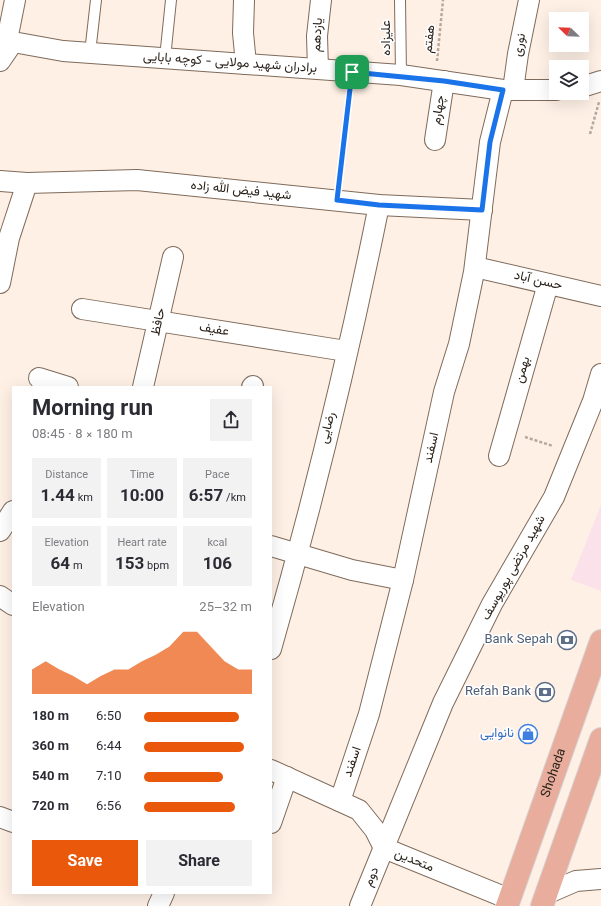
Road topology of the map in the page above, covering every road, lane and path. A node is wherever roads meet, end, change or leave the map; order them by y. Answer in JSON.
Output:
{"nodes":[{"id":1,"x":15,"y":0,"type":"edge"},
{"id":2,"x":96,"y":0,"type":"edge"},
{"id":3,"x":171,"y":0,"type":"edge"},
{"id":4,"x":244,"y":0,"type":"edge"},
{"id":5,"x":321,"y":0,"type":"edge"},
{"id":6,"x":400,"y":0,"type":"edge"},
{"id":7,"x":443,"y":0,"type":"edge"},
{"id":8,"x":529,"y":0,"type":"edge"},
{"id":9,"x":6,"y":40,"type":"edge"},
{"id":10,"x":90,"y":53,"type":"junction"},
{"id":11,"x":165,"y":58,"type":"junction"},
{"id":12,"x":0,"y":62,"type":"edge"},
{"id":13,"x":246,"y":64,"type":"junction"},
{"id":14,"x":318,"y":69,"type":"junction"},
{"id":15,"x":352,"y":72,"type":"junction"},
{"id":16,"x":401,"y":75,"type":"junction"},
{"id":17,"x":440,"y":80,"type":"junction"},
{"id":18,"x":601,"y":81,"type":"edge"},
{"id":19,"x":589,"y":85,"type":"edge"},
{"id":20,"x":508,"y":90,"type":"junction"},
{"id":21,"x":549,"y":90,"type":"edge"},
{"id":22,"x":601,"y":96,"type":"edge"},
{"id":23,"x":590,"y":134,"type":"dead end"},
{"id":24,"x":435,"y":140,"type":"dead end"},
{"id":25,"x":0,"y":181,"type":"edge"},
{"id":26,"x":27,"y":183,"type":"junction"},
{"id":27,"x":337,"y":200,"type":"junction"},
{"id":28,"x":379,"y":205,"type":"junction"},
{"id":29,"x":482,"y":210,"type":"junction"},
{"id":30,"x":173,"y":256,"type":"dead end"},
{"id":31,"x":474,"y":267,"type":"junction"},
{"id":32,"x":0,"y":283,"type":"edge"},
{"id":33,"x":548,"y":284,"type":"junction"},
{"id":34,"x":601,"y":296,"type":"edge"},
{"id":35,"x":82,"y":309,"type":"dead end"},
{"id":36,"x":159,"y":321,"type":"junction"},
{"id":37,"x":346,"y":351,"type":"junction"},
{"id":38,"x":601,"y":374,"type":"edge"},
{"id":39,"x":39,"y":378,"type":"dead end"},
{"id":40,"x":65,"y":386,"type":"edge"},
{"id":41,"x":143,"y":386,"type":"edge"},
{"id":42,"x":506,"y":431,"type":"junction"},
{"id":43,"x":572,"y":452,"type":"junction"},
{"id":44,"x":499,"y":456,"type":"dead end"},
{"id":45,"x":12,"y":513,"type":"edge"},
{"id":46,"x":0,"y":531,"type":"edge"},
{"id":47,"x":272,"y":546,"type":"edge"},
{"id":48,"x":298,"y":554,"type":"junction"},
{"id":49,"x":403,"y":580,"type":"junction"},
{"id":50,"x":601,"y":641,"type":"edge"},
{"id":51,"x":272,"y":646,"type":"edge"},
{"id":52,"x":601,"y":739,"type":"edge"},
{"id":53,"x":279,"y":773,"type":"edge"},
{"id":54,"x":340,"y":801,"type":"junction"},
{"id":55,"x":0,"y":817,"type":"edge"},
{"id":56,"x":272,"y":817,"type":"edge"},
{"id":57,"x":12,"y":822,"type":"edge"},
{"id":58,"x":384,"y":848,"type":"junction"},
{"id":59,"x":601,"y":879,"type":"edge"},
{"id":60,"x":164,"y":894,"type":"edge"},
{"id":61,"x":544,"y":900,"type":"edge"},
{"id":62,"x":508,"y":903,"type":"edge"},
{"id":63,"x":158,"y":906,"type":"edge"},
{"id":64,"x":360,"y":906,"type":"edge"}],
"edges":[{"from":1,"to":9,"type":"street"},
{"from":2,"to":10,"type":"lane"},
{"from":3,"to":11,"type":"lane"},
{"from":4,"to":13,"type":"street"},
{"from":5,"to":14,"type":"street","name":"یازدهم"},
{"from":6,"to":16,"type":"lane","name":"علیزاده"},
{"from":7,"to":17,"type":"path","name":"هفتم"},
{"from":8,"to":20,"type":"street","name":"نوری"},
{"from":9,"to":10,"type":"street","name":"برادران شهید مولایی - کوچه بابایی"},
{"from":9,"to":12,"type":"street"},
{"from":10,"to":11,"type":"street","name":"برادران شهید مولایی - کوچه بابایی"},
{"from":11,"to":13,"type":"street","name":"برادران شهید مولایی - کوچه بابایی"},
{"from":13,"to":14,"type":"street","name":"برادران شهید مولایی - کوچه بابایی"},
{"from":14,"to":15,"type":"street","name":"برادران شهید مولایی - کوچه بابایی"},
{"from":15,"to":16,"type":"street","name":"برادران شهید مولایی - کوچه بابایی"},
{"from":15,"to":27,"type":"path"},
{"from":16,"to":17,"type":"street","name":"برادران شهید مولایی - کوچه بابایی"},
{"from":17,"to":20,"type":"street","name":"برادران شهید مولایی - کوچه بابایی"},
{"from":17,"to":24,"type":"street","name":"چهارم"},
{"from":18,"to":19,"type":"street"},
{"from":20,"to":21,"type":"street","name":"برادران شهید مولایی - کوچه بابایی"},
{"from":20,"to":29,"type":"street","name":"اسفند"},
{"from":22,"to":23,"type":"path"},
{"from":25,"to":26,"type":"street","name":"شهید فیض الله زاده"},
{"from":26,"to":27,"type":"street","name":"شهید فیض الله زاده"},
{"from":26,"to":32,"type":"street"},
{"from":27,"to":28,"type":"street","name":"شهید فیض الله زاده"},
{"from":28,"to":29,"type":"street","name":"شهید فیض الله زاده"},
{"from":28,"to":37,"type":"street","name":"رضایی"},
{"from":29,"to":31,"type":"street","name":"اسفند"},
{"from":30,"to":36,"type":"street","name":"حافظ"},
{"from":31,"to":33,"type":"street","name":"حسن آباد"},
{"from":31,"to":49,"type":"street","name":"اسفند"},
{"from":33,"to":34,"type":"street","name":"حسن آباد"},
{"from":33,"to":42,"type":"street","name":"بهمن"},
{"from":35,"to":36,"type":"street","name":"عفیف"},
{"from":36,"to":37,"type":"street","name":"عفیف"},
{"from":36,"to":41,"type":"street","name":"حافظ"},
{"from":37,"to":48,"type":"street","name":"رضایی"},
{"from":38,"to":43,"type":"street","name":"شهید مرتضی پوریوسف"},
{"from":39,"to":40,"type":"street"},
{"from":42,"to":43,"type":"path"},
{"from":42,"to":44,"type":"street","name":"بهمن"},
{"from":43,"to":58,"type":"street","name":"شهید مرتضی پوریوسف"},
{"from":45,"to":46,"type":"street"},
{"from":47,"to":48,"type":"street"},
{"from":48,"to":49,"type":"street"},
{"from":48,"to":51,"type":"street","name":"رضایی"},
{"from":49,"to":54,"type":"street","name":"اسفند"},
{"from":50,"to":62,"type":"main road","name":"Shohada"},
{"from":52,"to":61,"type":"main road"},
{"from":53,"to":54,"type":"street","name":"متحدین"},
{"from":53,"to":56,"type":"street"},
{"from":54,"to":58,"type":"street","name":"متحدین"},
{"from":55,"to":57,"type":"street"},
{"from":58,"to":62,"type":"street","name":"متحدین"},
{"from":58,"to":64,"type":"street","name":"دوم"},
{"from":59,"to":61,"type":"street"},
{"from":60,"to":63,"type":"street"}]}
